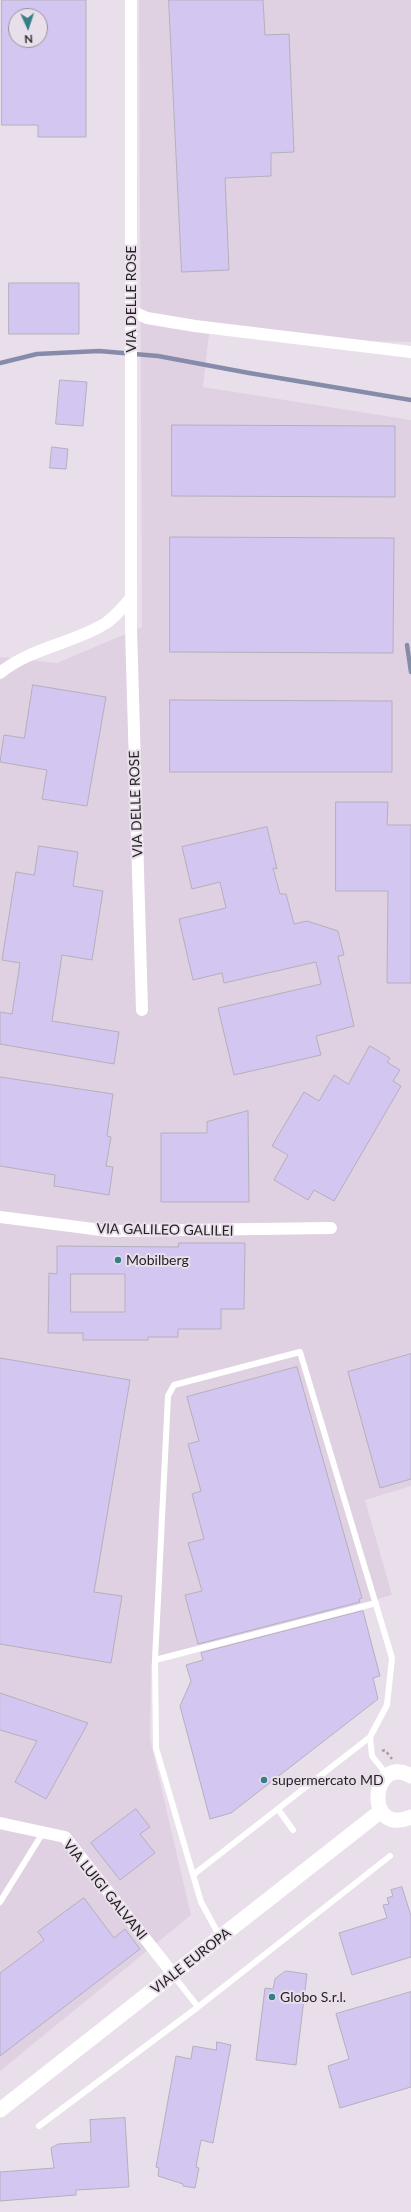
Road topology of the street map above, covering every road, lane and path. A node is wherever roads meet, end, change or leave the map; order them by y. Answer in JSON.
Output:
{"nodes":[{"id":1,"x":131,"y":0,"type":"edge"},
{"id":2,"x":131,"y":311,"type":"junction"},
{"id":3,"x":411,"y":352,"type":"edge"},
{"id":4,"x":131,"y":598,"type":"junction"},
{"id":5,"x":0,"y":673,"type":"edge"},
{"id":6,"x":142,"y":1010,"type":"dead end"},
{"id":7,"x":0,"y":1217,"type":"edge"},
{"id":8,"x":331,"y":1228,"type":"dead end"},
{"id":9,"x":376,"y":1603,"type":"junction"},
{"id":10,"x":155,"y":1660,"type":"junction"},
{"id":11,"x":370,"y":1737,"type":"junction"},
{"id":12,"x":388,"y":1776,"type":"junction"},
{"id":13,"x":411,"y":1776,"type":"edge"},
{"id":14,"x":278,"y":1809,"type":"junction"},
{"id":15,"x":381,"y":1811,"type":"junction"},
{"id":16,"x":411,"y":1819,"type":"edge"},
{"id":17,"x":0,"y":1823,"type":"edge"},
{"id":18,"x":293,"y":1830,"type":"dead end"},
{"id":19,"x":44,"y":1831,"type":"junction"},
{"id":20,"x":390,"y":1856,"type":"dead end"},
{"id":21,"x":193,"y":1875,"type":"junction"},
{"id":22,"x":0,"y":1902,"type":"edge"},
{"id":23,"x":220,"y":1937,"type":"junction"},
{"id":24,"x":173,"y":1974,"type":"junction"},
{"id":25,"x":198,"y":2007,"type":"junction"},
{"id":26,"x":0,"y":2110,"type":"edge"},
{"id":27,"x":39,"y":2126,"type":"dead end"}],
"edges":[{"from":1,"to":2,"type":"street","name":"VIA DELLE ROSE"},
{"from":2,"to":3,"type":"street"},
{"from":2,"to":4,"type":"street","name":"VIA DELLE ROSE"},
{"from":4,"to":5,"type":"street"},
{"from":4,"to":6,"type":"street","name":"VIA DELLE ROSE"},
{"from":7,"to":8,"type":"street","name":"VIA GALILEO GALILEI"},
{"from":9,"to":10,"type":"lane"},
{"from":9,"to":10,"type":"lane"},
{"from":9,"to":11,"type":"lane"},
{"from":10,"to":21,"type":"lane"},
{"from":11,"to":12,"type":"lane"},
{"from":11,"to":14,"type":"lane"},
{"from":12,"to":13,"type":"street"},
{"from":12,"to":15,"type":"street"},
{"from":14,"to":18,"type":"lane"},
{"from":14,"to":21,"type":"lane"},
{"from":15,"to":16,"type":"street"},
{"from":15,"to":23,"type":"street","name":"VIALE EUROPA"},
{"from":17,"to":19,"type":"street","name":"VIA LUIGI GALVANI"},
{"from":19,"to":22,"type":"lane"},
{"from":19,"to":24,"type":"street","name":"VIA LUIGI GALVANI"},
{"from":20,"to":25,"type":"lane"},
{"from":21,"to":23,"type":"lane"},
{"from":23,"to":24,"type":"street","name":"VIALE EUROPA"},
{"from":24,"to":25,"type":"lane"},
{"from":24,"to":26,"type":"street","name":"VIALE EUROPA"},
{"from":25,"to":27,"type":"lane"}]}
